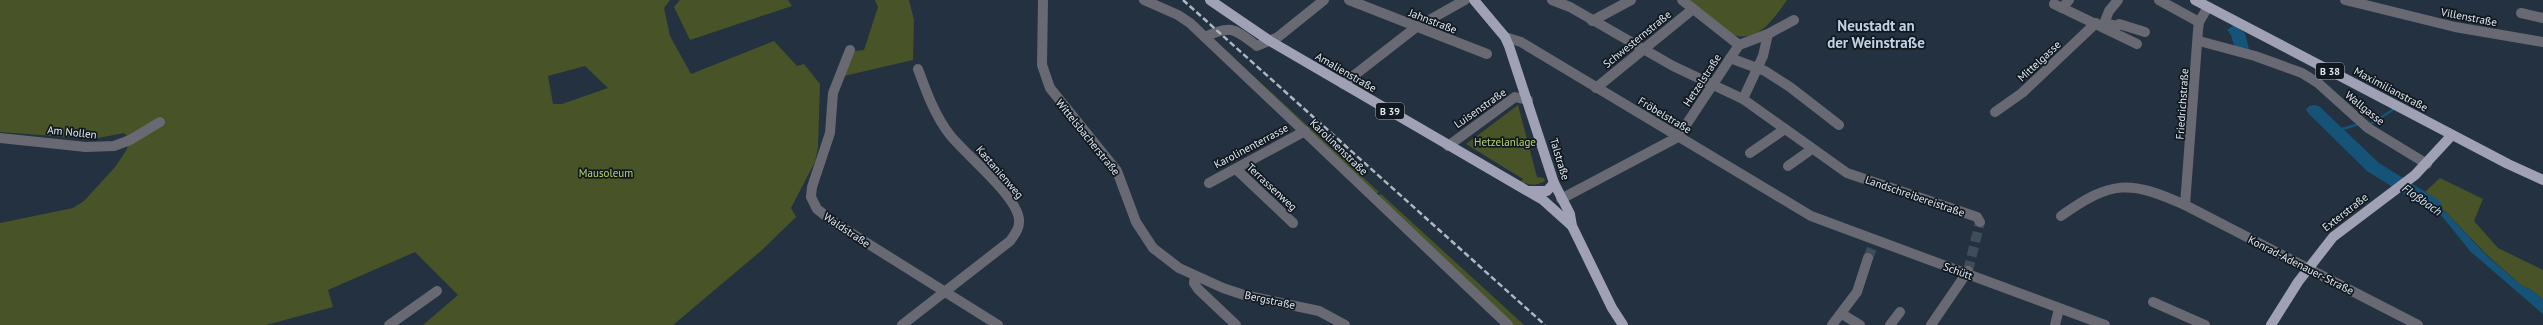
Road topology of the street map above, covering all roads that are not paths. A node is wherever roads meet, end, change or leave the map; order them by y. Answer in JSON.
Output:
{"nodes":[{"id":1,"x":1042,"y":0,"type":"edge"},
{"id":2,"x":1144,"y":0,"type":"edge"},
{"id":3,"x":1210,"y":0,"type":"edge"},
{"id":4,"x":1324,"y":0,"type":"edge"},
{"id":5,"x":1349,"y":0,"type":"edge"},
{"id":6,"x":1464,"y":0,"type":"edge"},
{"id":7,"x":1474,"y":0,"type":"edge"},
{"id":8,"x":1552,"y":0,"type":"edge"},
{"id":9,"x":1629,"y":0,"type":"edge"},
{"id":10,"x":1682,"y":0,"type":"edge"},
{"id":11,"x":2069,"y":0,"type":"edge"},
{"id":12,"x":2118,"y":0,"type":"edge"},
{"id":13,"x":2159,"y":0,"type":"edge"},
{"id":14,"x":2195,"y":0,"type":"edge"},
{"id":15,"x":2350,"y":0,"type":"edge"},
{"id":16,"x":2208,"y":7,"type":"junction"},
{"id":17,"x":1693,"y":9,"type":"junction"},
{"id":18,"x":2521,"y":12,"type":"dead end"},
{"id":19,"x":2543,"y":18,"type":"edge"},
{"id":20,"x":1794,"y":20,"type":"dead end"},
{"id":21,"x":1592,"y":21,"type":"junction"},
{"id":22,"x":2200,"y":22,"type":"junction"},
{"id":23,"x":2101,"y":24,"type":"junction"},
{"id":24,"x":1415,"y":28,"type":"junction"},
{"id":25,"x":2145,"y":32,"type":"dead end"},
{"id":26,"x":1768,"y":34,"type":"junction"},
{"id":27,"x":1205,"y":37,"type":"junction"},
{"id":28,"x":1505,"y":37,"type":"junction"},
{"id":29,"x":2199,"y":40,"type":"junction"},
{"id":30,"x":1270,"y":41,"type":"junction"},
{"id":31,"x":2543,"y":42,"type":"edge"},
{"id":32,"x":1739,"y":44,"type":"junction"},
{"id":33,"x":2137,"y":44,"type":"dead end"},
{"id":34,"x":1644,"y":49,"type":"junction"},
{"id":35,"x":850,"y":50,"type":"dead end"},
{"id":36,"x":1487,"y":54,"type":"dead end"},
{"id":37,"x":1730,"y":58,"type":"junction"},
{"id":38,"x":1758,"y":68,"type":"junction"},
{"id":39,"x":918,"y":69,"type":"dead end"},
{"id":40,"x":1343,"y":84,"type":"junction"},
{"id":41,"x":1715,"y":84,"type":"junction"},
{"id":42,"x":1596,"y":88,"type":"junction"},
{"id":43,"x":1743,"y":99,"type":"junction"},
{"id":44,"x":1528,"y":100,"type":"junction"},
{"id":45,"x":1995,"y":112,"type":"dead end"},
{"id":46,"x":160,"y":122,"type":"dead end"},
{"id":47,"x":1839,"y":125,"type":"dead end"},
{"id":48,"x":1785,"y":129,"type":"junction"},
{"id":49,"x":1305,"y":131,"type":"junction"},
{"id":50,"x":2452,"y":135,"type":"junction"},
{"id":51,"x":1678,"y":137,"type":"junction"},
{"id":52,"x":0,"y":138,"type":"edge"},
{"id":53,"x":1448,"y":146,"type":"junction"},
{"id":54,"x":1812,"y":149,"type":"junction"},
{"id":55,"x":1750,"y":153,"type":"dead end"},
{"id":56,"x":2427,"y":164,"type":"junction"},
{"id":57,"x":1788,"y":166,"type":"dead end"},
{"id":58,"x":1236,"y":169,"type":"junction"},
{"id":59,"x":2543,"y":180,"type":"edge"},
{"id":60,"x":1209,"y":182,"type":"dead end"},
{"id":61,"x":1554,"y":183,"type":"junction"},
{"id":62,"x":1527,"y":191,"type":"junction"},
{"id":63,"x":1562,"y":199,"type":"junction"},
{"id":64,"x":1543,"y":200,"type":"junction"},
{"id":65,"x":2185,"y":205,"type":"junction"},
{"id":66,"x":1811,"y":216,"type":"joint"},
{"id":67,"x":2061,"y":216,"type":"dead end"},
{"id":68,"x":1978,"y":219,"type":"dead end"},
{"id":69,"x":1293,"y":223,"type":"dead end"},
{"id":70,"x":1572,"y":226,"type":"junction"},
{"id":71,"x":1868,"y":258,"type":"tunnel mouth"},
{"id":72,"x":2308,"y":268,"type":"junction"},
{"id":73,"x":1967,"y":273,"type":"junction"},
{"id":74,"x":1195,"y":276,"type":"junction"},
{"id":75,"x":437,"y":291,"type":"dead end"},
{"id":76,"x":943,"y":291,"type":"junction"},
{"id":77,"x":2153,"y":302,"type":"dead end"},
{"id":78,"x":2059,"y":309,"type":"junction"},
{"id":79,"x":1900,"y":312,"type":"dead end"},
{"id":80,"x":1842,"y":314,"type":"junction"},
{"id":81,"x":389,"y":325,"type":"edge"},
{"id":82,"x":902,"y":325,"type":"edge"},
{"id":83,"x":998,"y":325,"type":"edge"},
{"id":84,"x":1236,"y":325,"type":"edge"},
{"id":85,"x":1345,"y":325,"type":"edge"},
{"id":86,"x":1508,"y":325,"type":"edge"},
{"id":87,"x":1623,"y":325,"type":"edge"},
{"id":88,"x":1832,"y":325,"type":"edge"},
{"id":89,"x":1860,"y":325,"type":"edge"},
{"id":90,"x":1890,"y":325,"type":"edge"},
{"id":91,"x":1931,"y":325,"type":"edge"},
{"id":92,"x":2055,"y":325,"type":"edge"},
{"id":93,"x":2105,"y":325,"type":"edge"},
{"id":94,"x":2205,"y":325,"type":"edge"},
{"id":95,"x":2272,"y":325,"type":"edge"},
{"id":96,"x":2418,"y":325,"type":"edge"}],
"edges":[{"from":1,"to":74,"type":"street","name":"Wittelsbacherstraße"},
{"from":2,"to":27,"type":"street","name":"Karolinenstraße"},
{"from":3,"to":30,"type":"main road","name":"Amalienstraße","number":"B 39"},
{"from":4,"to":30,"type":"street"},
{"from":5,"to":24,"type":"street","name":"Jahnstraße"},
{"from":6,"to":24,"type":"street"},
{"from":7,"to":28,"type":"main road","name":"Talstraße","number":"B 39"},
{"from":8,"to":21,"type":"street","name":"Landschreibereistraße"},
{"from":9,"to":21,"type":"street"},
{"from":10,"to":17,"type":"street"},
{"from":11,"to":23,"type":"street"},
{"from":12,"to":23,"type":"street"},
{"from":13,"to":22,"type":"street"},
{"from":14,"to":16,"type":"main road","number":"B 38"},
{"from":15,"to":31,"type":"street","name":"Villenstraße"},
{"from":16,"to":22,"type":"street","name":"Friedrichstraße"},
{"from":16,"to":50,"type":"main road","name":"Maximilianstraße","number":"B 38"},
{"from":17,"to":32,"type":"street"},
{"from":17,"to":34,"type":"street","name":"Schwesternstraße"},
{"from":18,"to":19,"type":"street"},
{"from":20,"to":26,"type":"street"},
{"from":21,"to":34,"type":"street","name":"Landschreibereistraße"},
{"from":22,"to":29,"type":"street","name":"Friedrichstraße"},
{"from":23,"to":25,"type":"street"},
{"from":23,"to":33,"type":"street"},
{"from":23,"to":45,"type":"street","name":"Mittelgasse"},
{"from":24,"to":36,"type":"street","name":"Jahnstraße"},
{"from":24,"to":40,"type":"street"},
{"from":26,"to":32,"type":"street"},
{"from":26,"to":38,"type":"street"},
{"from":27,"to":30,"type":"street"},
{"from":27,"to":49,"type":"street","name":"Karolinenstraße"},
{"from":28,"to":42,"type":"street","name":"Fröbelstraße"},
{"from":28,"to":44,"type":"main road","name":"Talstraße","number":"B 39"},
{"from":29,"to":56,"type":"street","name":"Wallgasse"},
{"from":29,"to":65,"type":"street","name":"Friedrichstraße"},
{"from":30,"to":40,"type":"main road","name":"Amalienstraße","number":"B 39"},
{"from":32,"to":37,"type":"street","name":"Hetzelstraße"},
{"from":34,"to":41,"type":"street","name":"Landschreibereistraße"},
{"from":34,"to":42,"type":"street","name":"Schwesternstraße"},
{"from":35,"to":76,"type":"street","name":"Waldstraße"},
{"from":37,"to":38,"type":"street"},
{"from":37,"to":41,"type":"street","name":"Hetzelstraße"},
{"from":38,"to":43,"type":"street"},
{"from":38,"to":47,"type":"street"},
{"from":39,"to":76,"type":"street","name":"Kastanienweg"},
{"from":40,"to":53,"type":"main road","name":"Amalienstraße","number":"B 39"},
{"from":41,"to":43,"type":"street","name":"Landschreibereistraße"},
{"from":41,"to":51,"type":"street","name":"Hetzelstraße"},
{"from":42,"to":51,"type":"street","name":"Fröbelstraße"},
{"from":43,"to":48,"type":"street","name":"Landschreibereistraße"},
{"from":44,"to":53,"type":"street","name":"Luisenstraße"},
{"from":44,"to":61,"type":"main road","name":"Talstraße","number":"B 39"},
{"from":46,"to":52,"type":"street","name":"Am Nollen"},
{"from":48,"to":54,"type":"street","name":"Landschreibereistraße"},
{"from":48,"to":55,"type":"street"},
{"from":49,"to":58,"type":"street","name":"Karolinenterrasse"},
{"from":49,"to":86,"type":"street","name":"Karolinenstraße"},
{"from":50,"to":56,"type":"main road","name":"Exterstraße"},
{"from":50,"to":59,"type":"main road","name":"Maximilianstraße","number":"B 38"},
{"from":51,"to":63,"type":"street","name":"Hetzelstraße"},
{"from":51,"to":66,"type":"street","name":"Fröbelstraße"},
{"from":53,"to":62,"type":"main road","name":"Amalienstraße","number":"B 39"},
{"from":54,"to":57,"type":"street"},
{"from":54,"to":68,"type":"street","name":"Landschreibereistraße"},
{"from":56,"to":72,"type":"main road","name":"Exterstraße"},
{"from":58,"to":60,"type":"street","name":"Karolinenterrasse"},
{"from":58,"to":69,"type":"street","name":"Terrassenweg"},
{"from":61,"to":62,"type":"main road"},
{"from":61,"to":63,"type":"main road","name":"Talstraße","number":"B 39"},
{"from":62,"to":64,"type":"main road","name":"Amalienstraße","number":"B 39"},
{"from":63,"to":64,"type":"main road"},
{"from":63,"to":70,"type":"main road","name":"Talstraße","number":"B 39"},
{"from":64,"to":70,"type":"main road","name":"Amalienstraße","number":"B 39"},
{"from":65,"to":67,"type":"street","name":"Konrad-Adenauer-Straße"},
{"from":65,"to":72,"type":"street","name":"Konrad-Adenauer-Straße"},
{"from":66,"to":73,"type":"street","name":"Schütt"},
{"from":70,"to":87,"type":"main road","name":"Talstraße","number":"B 39"},
{"from":71,"to":80,"type":"street"},
{"from":72,"to":95,"type":"main road","name":"Exterstraße"},
{"from":72,"to":96,"type":"street","name":"Konrad-Adenauer-Straße"},
{"from":73,"to":78,"type":"street","name":"Schütt"},
{"from":73,"to":91,"type":"street"},
{"from":74,"to":84,"type":"street"},
{"from":74,"to":85,"type":"street","name":"Bergstraße"},
{"from":75,"to":81,"type":"street"},
{"from":76,"to":82,"type":"street"},
{"from":76,"to":83,"type":"street","name":"Waldstraße"},
{"from":77,"to":94,"type":"street"},
{"from":78,"to":92,"type":"street"},
{"from":78,"to":93,"type":"street","name":"Schütt"},
{"from":79,"to":90,"type":"street"},
{"from":80,"to":88,"type":"street"},
{"from":80,"to":89,"type":"street"}]}
